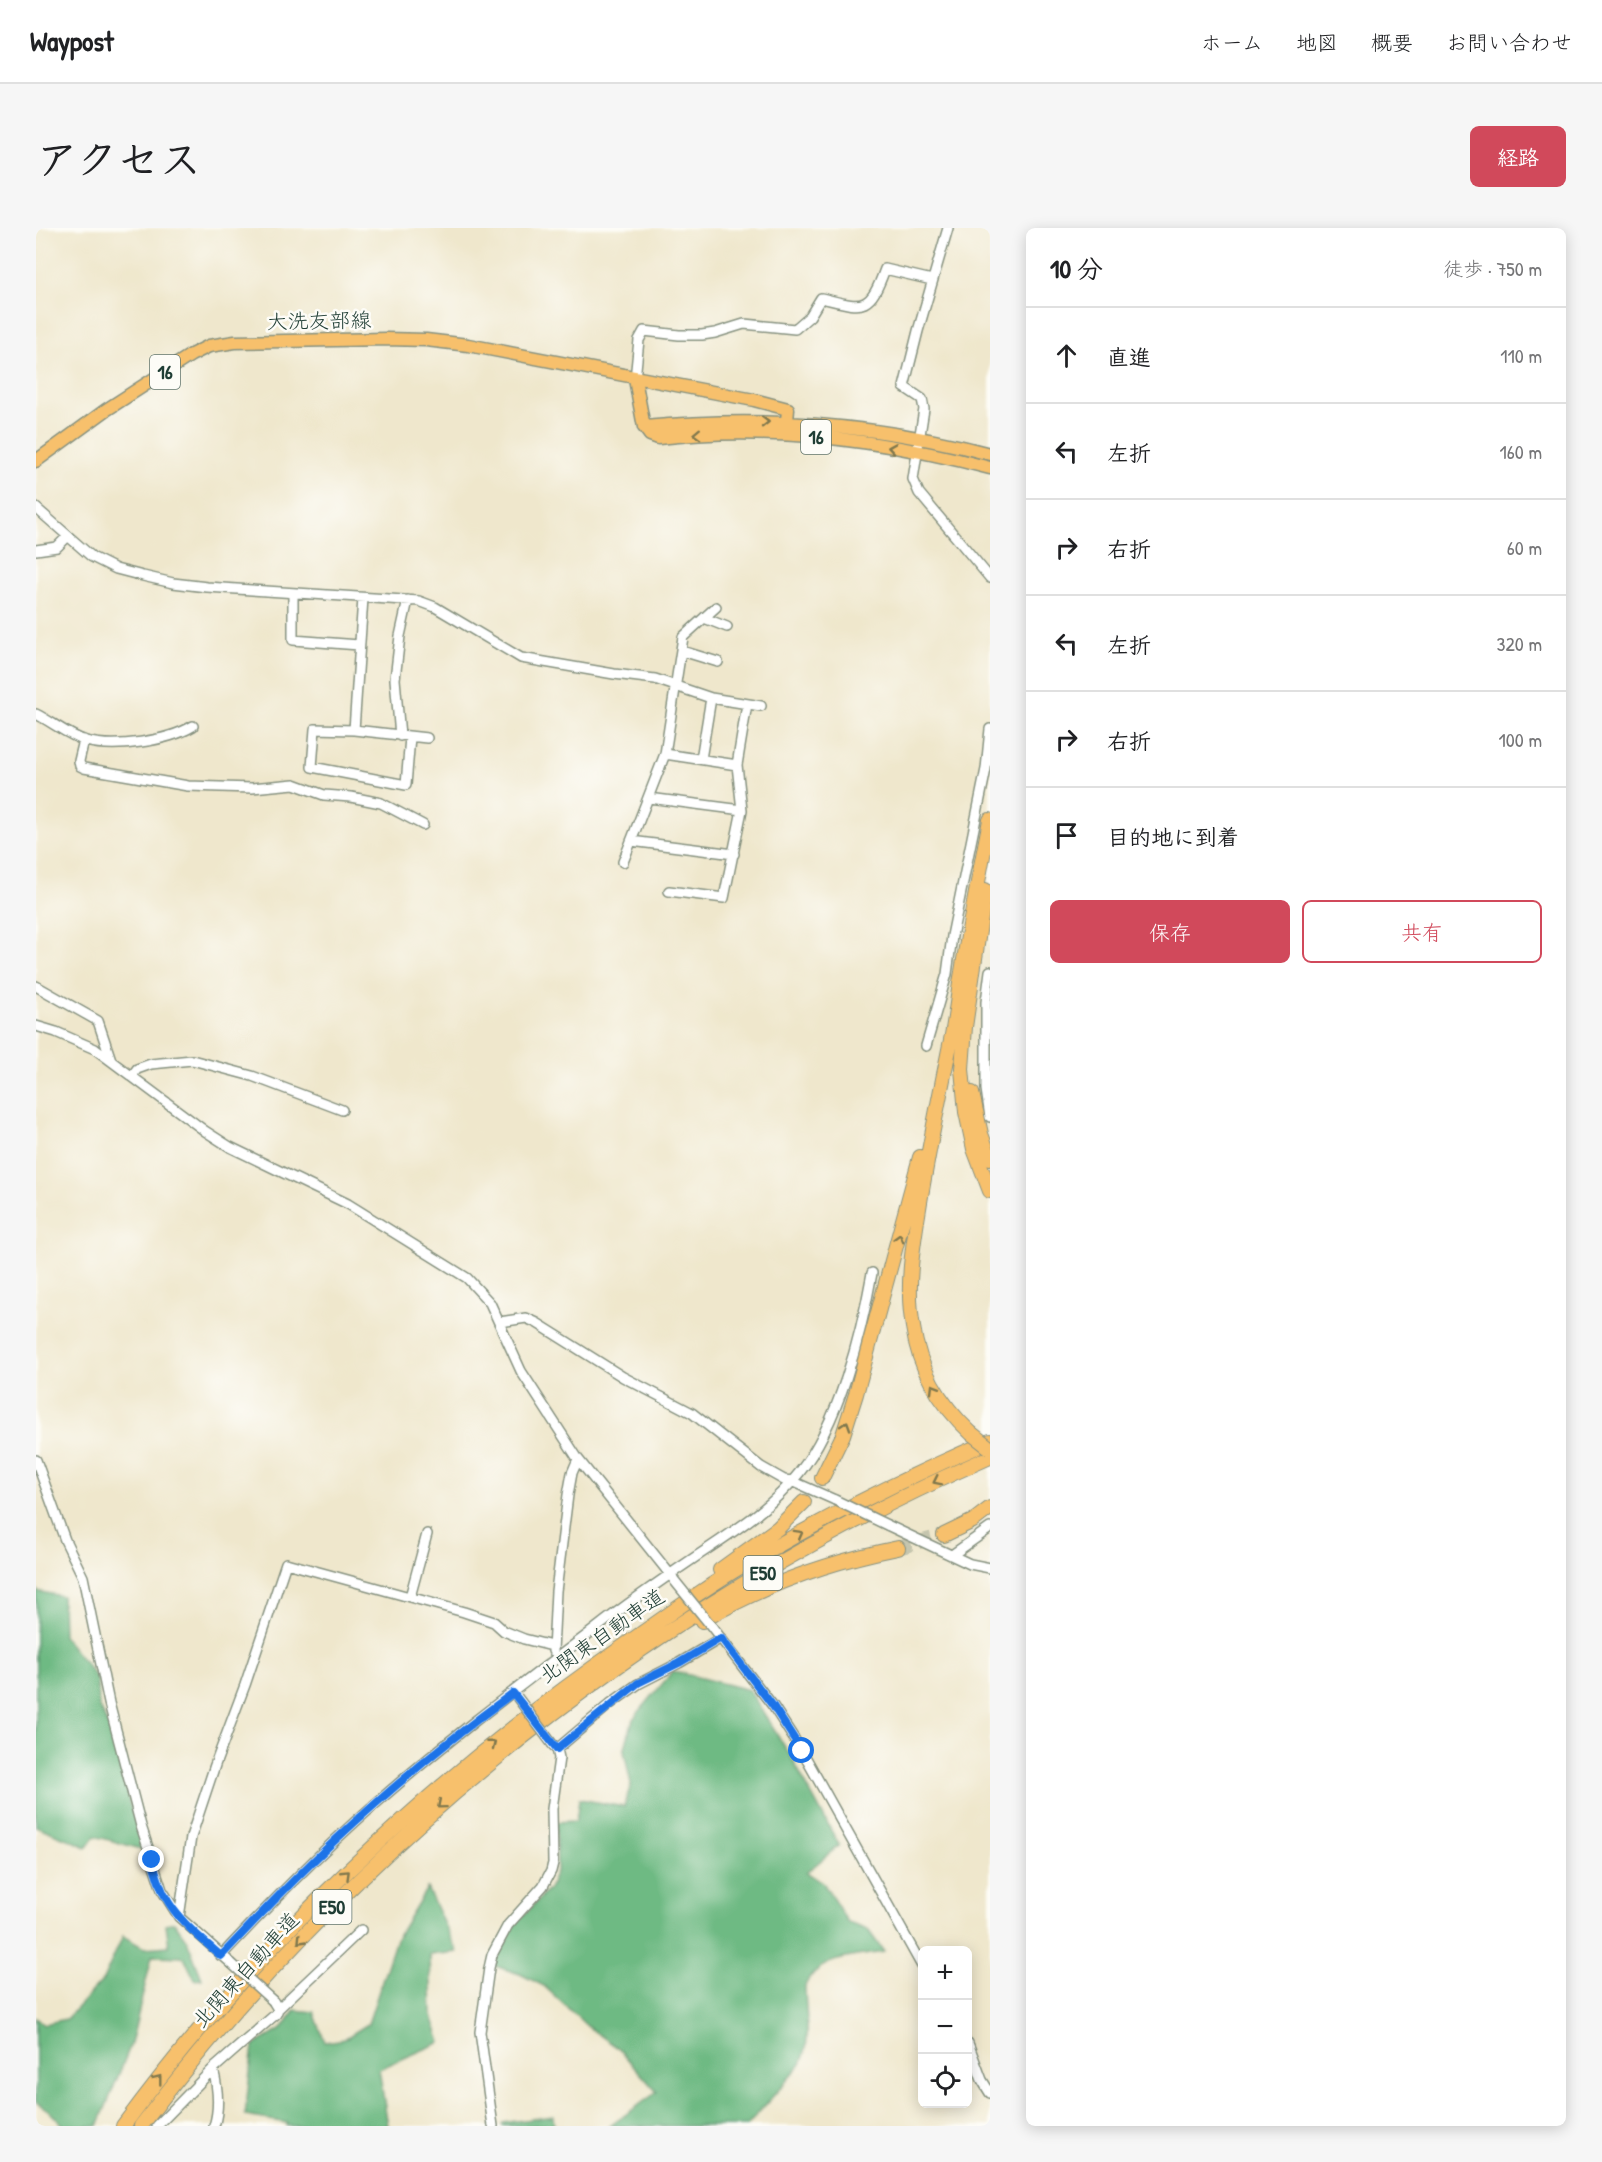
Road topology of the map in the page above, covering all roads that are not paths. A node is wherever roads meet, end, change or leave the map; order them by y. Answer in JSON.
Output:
{"nodes":[{"id":1,"x":948,"y":228,"type":"edge"},
{"id":2,"x":932,"y":280,"type":"junction"},
{"id":3,"x":635,"y":379,"type":"junction"},
{"id":4,"x":787,"y":422,"type":"junction"},
{"id":5,"x":644,"y":427,"type":"junction"},
{"id":6,"x":920,"y":439,"type":"junction"},
{"id":7,"x":917,"y":452,"type":"junction"},
{"id":8,"x":990,"y":454,"type":"edge"},
{"id":9,"x":36,"y":461,"type":"edge"},
{"id":10,"x":990,"y":468,"type":"edge"},
{"id":11,"x":36,"y":508,"type":"edge"},
{"id":12,"x":67,"y":537,"type":"junction"},
{"id":13,"x":36,"y":550,"type":"edge"},
{"id":14,"x":990,"y":578,"type":"edge"},
{"id":15,"x":293,"y":593,"type":"junction"},
{"id":16,"x":363,"y":598,"type":"junction"},
{"id":17,"x":408,"y":600,"type":"junction"},
{"id":18,"x":716,"y":607,"type":"dead end"},
{"id":19,"x":704,"y":618,"type":"junction"},
{"id":20,"x":727,"y":627,"type":"dead end"},
{"id":21,"x":359,"y":645,"type":"junction"},
{"id":22,"x":682,"y":651,"type":"junction"},
{"id":23,"x":718,"y":662,"type":"dead end"},
{"id":24,"x":676,"y":687,"type":"junction"},
{"id":25,"x":711,"y":698,"type":"junction"},
{"id":26,"x":747,"y":704,"type":"junction"},
{"id":27,"x":761,"y":706,"type":"dead end"},
{"id":28,"x":36,"y":714,"type":"edge"},
{"id":29,"x":193,"y":726,"type":"dead end"},
{"id":30,"x":990,"y":729,"type":"edge"},
{"id":31,"x":354,"y":730,"type":"junction"},
{"id":32,"x":405,"y":736,"type":"junction"},
{"id":33,"x":427,"y":738,"type":"dead end"},
{"id":34,"x":84,"y":740,"type":"junction"},
{"id":35,"x":665,"y":754,"type":"junction"},
{"id":36,"x":701,"y":759,"type":"junction"},
{"id":37,"x":737,"y":765,"type":"junction"},
{"id":38,"x":649,"y":798,"type":"junction"},
{"id":39,"x":742,"y":810,"type":"junction"},
{"id":40,"x":990,"y":820,"type":"edge"},
{"id":41,"x":423,"y":825,"type":"dead end"},
{"id":42,"x":631,"y":841,"type":"junction"},
{"id":43,"x":734,"y":854,"type":"junction"},
{"id":44,"x":623,"y":862,"type":"dead end"},
{"id":45,"x":990,"y":862,"type":"edge"},
{"id":46,"x":669,"y":891,"type":"dead end"},
{"id":47,"x":990,"y":971,"type":"edge"},
{"id":48,"x":968,"y":974,"type":"junction"},
{"id":49,"x":36,"y":986,"type":"edge"},
{"id":50,"x":36,"y":1026,"type":"edge"},
{"id":51,"x":926,"y":1046,"type":"dead end"},
{"id":52,"x":111,"y":1060,"type":"junction"},
{"id":53,"x":132,"y":1077,"type":"junction"},
{"id":54,"x":342,"y":1110,"type":"dead end"},
{"id":55,"x":990,"y":1117,"type":"edge"},
{"id":56,"x":990,"y":1158,"type":"edge"},
{"id":57,"x":990,"y":1191,"type":"edge"},
{"id":58,"x":872,"y":1273,"type":"dead end"},
{"id":59,"x":500,"y":1322,"type":"junction"},
{"id":60,"x":990,"y":1441,"type":"edge"},
{"id":61,"x":990,"y":1448,"type":"edge"},
{"id":62,"x":990,"y":1457,"type":"edge"},
{"id":63,"x":578,"y":1459,"type":"junction"},
{"id":64,"x":36,"y":1460,"type":"edge"},
{"id":65,"x":822,"y":1478,"type":"dead end"},
{"id":66,"x":792,"y":1481,"type":"junction"},
{"id":67,"x":804,"y":1502,"type":"dead end"},
{"id":68,"x":990,"y":1508,"type":"edge"},
{"id":69,"x":990,"y":1528,"type":"edge"},
{"id":70,"x":427,"y":1534,"type":"dead end"},
{"id":71,"x":944,"y":1535,"type":"tunnel mouth"},
{"id":72,"x":898,"y":1548,"type":"tunnel mouth"},
{"id":73,"x":952,"y":1555,"type":"junction"},
{"id":74,"x":990,"y":1568,"type":"edge"},
{"id":75,"x":672,"y":1577,"type":"junction"},
{"id":76,"x":410,"y":1597,"type":"junction"},
{"id":77,"x":721,"y":1638,"type":"junction"},
{"id":78,"x":552,"y":1646,"type":"junction"},
{"id":79,"x":554,"y":1660,"type":"junction"},
{"id":80,"x":574,"y":1680,"type":"junction"},
{"id":81,"x":515,"y":1695,"type":"junction"},
{"id":82,"x":552,"y":1715,"type":"junction"},
{"id":83,"x":555,"y":1747,"type":"junction"},
{"id":84,"x":179,"y":1917,"type":"junction"},
{"id":85,"x":361,"y":1930,"type":"dead end"},
{"id":86,"x":221,"y":1956,"type":"junction"},
{"id":87,"x":918,"y":1959,"type":"edge"},
{"id":88,"x":276,"y":2005,"type":"junction"},
{"id":89,"x":972,"y":2054,"type":"edge"},
{"id":90,"x":213,"y":2068,"type":"junction"},
{"id":91,"x":990,"y":2093,"type":"edge"},
{"id":92,"x":123,"y":2126,"type":"edge"},
{"id":93,"x":141,"y":2126,"type":"edge"},
{"id":94,"x":157,"y":2126,"type":"edge"},
{"id":95,"x":214,"y":2126,"type":"edge"},
{"id":96,"x":493,"y":2126,"type":"edge"}],
"edges":[{"from":1,"to":2,"type":"street"},
{"from":2,"to":3,"type":"street"},
{"from":2,"to":6,"type":"street"},
{"from":3,"to":4,"type":"main road","name":"大洗友部線","number":"16"},
{"from":3,"to":5,"type":"main road"},
{"from":3,"to":9,"type":"main road","name":"大洗友部線","number":"16"},
{"from":5,"to":4,"type":"main road","number":"16","one_way":true},
{"from":4,"to":6,"type":"main road","number":"16"},
{"from":7,"to":5,"type":"main road","number":"16","one_way":true},
{"from":6,"to":7,"type":"street"},
{"from":6,"to":8,"type":"main road","number":"16"},
{"from":7,"to":10,"type":"main road","number":"16"},
{"from":7,"to":14,"type":"street"},
{"from":11,"to":12,"type":"street"},
{"from":12,"to":13,"type":"street"},
{"from":12,"to":15,"type":"street"},
{"from":15,"to":16,"type":"street"},
{"from":15,"to":21,"type":"street"},
{"from":16,"to":17,"type":"street"},
{"from":16,"to":21,"type":"street"},
{"from":17,"to":24,"type":"street"},
{"from":17,"to":32,"type":"street"},
{"from":18,"to":19,"type":"street"},
{"from":19,"to":20,"type":"street"},
{"from":19,"to":22,"type":"street"},
{"from":21,"to":31,"type":"street"},
{"from":22,"to":23,"type":"street"},
{"from":22,"to":24,"type":"street"},
{"from":24,"to":25,"type":"street"},
{"from":24,"to":35,"type":"street"},
{"from":25,"to":26,"type":"street"},
{"from":25,"to":36,"type":"street"},
{"from":26,"to":27,"type":"street"},
{"from":26,"to":37,"type":"street"},
{"from":28,"to":34,"type":"street"},
{"from":29,"to":34,"type":"street"},
{"from":30,"to":51,"type":"street"},
{"from":31,"to":32,"type":"street"},
{"from":31,"to":32,"type":"street"},
{"from":32,"to":33,"type":"street"},
{"from":34,"to":41,"type":"street"},
{"from":35,"to":36,"type":"street"},
{"from":35,"to":38,"type":"street"},
{"from":36,"to":37,"type":"street"},
{"from":37,"to":39,"type":"street"},
{"from":38,"to":39,"type":"street"},
{"from":38,"to":42,"type":"street"},
{"from":39,"to":43,"type":"street"},
{"from":40,"to":48,"type":"highway"},
{"from":42,"to":43,"type":"street"},
{"from":42,"to":44,"type":"street"},
{"from":43,"to":46,"type":"street"},
{"from":45,"to":48,"type":"highway"},
{"from":47,"to":55,"type":"street"},
{"from":48,"to":56,"type":"highway"},
{"from":48,"to":57,"type":"highway"},
{"from":61,"to":48,"type":"highway","one_way":true,"bridge":true},
{"from":65,"to":48,"type":"highway","one_way":true},
{"from":49,"to":52,"type":"street"},
{"from":50,"to":52,"type":"street"},
{"from":52,"to":53,"type":"street"},
{"from":53,"to":54,"type":"street"},
{"from":53,"to":59,"type":"street"},
{"from":58,"to":66,"type":"street"},
{"from":59,"to":63,"type":"street"},
{"from":59,"to":66,"type":"street"},
{"from":80,"to":60,"type":"highway","name":"北関東自動車道","number":"E50","one_way":true},
{"from":62,"to":82,"type":"highway","name":"北関東自動車道","number":"E50","one_way":true},
{"from":63,"to":75,"type":"street"},
{"from":63,"to":78,"type":"street"},
{"from":64,"to":84,"type":"street"},
{"from":66,"to":73,"type":"street","bridge":true},
{"from":66,"to":75,"type":"street"},
{"from":67,"to":80,"type":"highway"},
{"from":68,"to":71,"type":"highway"},
{"from":69,"to":73,"type":"street"},
{"from":70,"to":76,"type":"street"},
{"from":72,"to":82,"type":"highway"},
{"from":73,"to":74,"type":"street"},
{"from":75,"to":77,"type":"street","bridge":true},
{"from":75,"to":79,"type":"street"},
{"from":76,"to":78,"type":"street"},
{"from":76,"to":84,"type":"street"},
{"from":77,"to":83,"type":"street"},
{"from":77,"to":87,"type":"street"},
{"from":78,"to":79,"type":"street"},
{"from":79,"to":81,"type":"street"},
{"from":92,"to":80,"type":"highway","name":"北関東自動車道","number":"E50","one_way":true},
{"from":81,"to":83,"type":"street","bridge":true},
{"from":81,"to":86,"type":"street"},
{"from":82,"to":93,"type":"highway","name":"北関東自動車道","number":"E50","one_way":true},
{"from":83,"to":96,"type":"street"},
{"from":84,"to":86,"type":"street"},
{"from":85,"to":88,"type":"street"},
{"from":86,"to":88,"type":"street","bridge":true},
{"from":88,"to":90,"type":"street"},
{"from":89,"to":91,"type":"street"},
{"from":90,"to":94,"type":"street"},
{"from":90,"to":95,"type":"street"}]}
